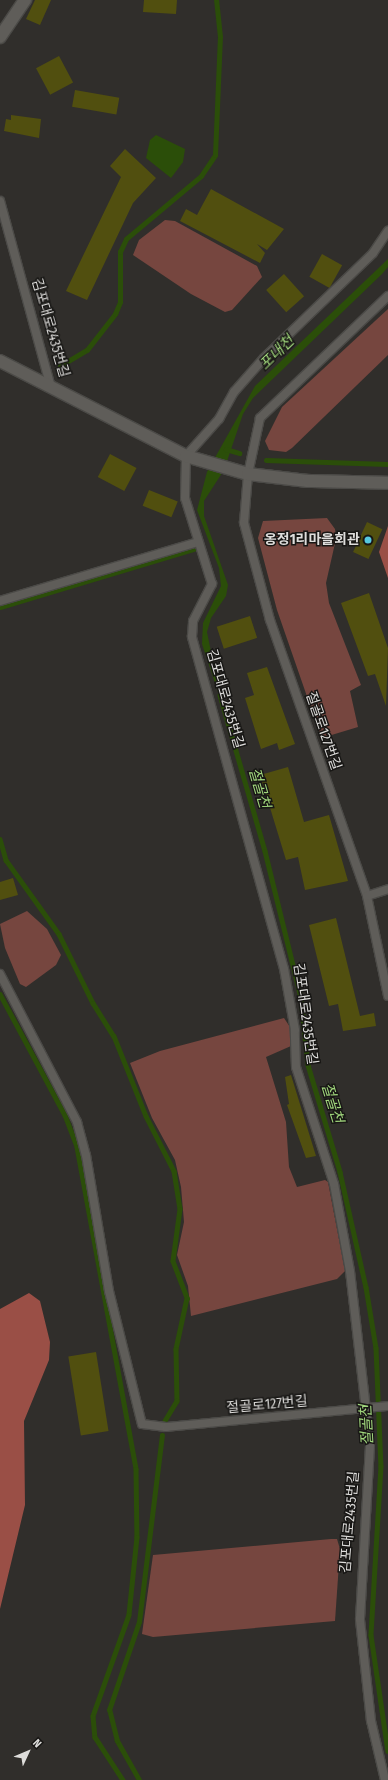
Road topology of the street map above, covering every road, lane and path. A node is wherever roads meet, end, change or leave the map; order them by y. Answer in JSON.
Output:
{"nodes":[{"id":1,"x":24,"y":0,"type":"edge"},
{"id":2,"x":0,"y":37,"type":"edge"},
{"id":3,"x":0,"y":200,"type":"edge"},
{"id":4,"x":388,"y":231,"type":"edge"},
{"id":5,"x":388,"y":296,"type":"edge"},
{"id":6,"x":0,"y":361,"type":"edge"},
{"id":7,"x":51,"y":388,"type":"junction"},
{"id":8,"x":186,"y":456,"type":"junction"},
{"id":9,"x":242,"y":472,"type":"junction"},
{"id":10,"x":388,"y":483,"type":"edge"},
{"id":11,"x":198,"y":542,"type":"junction"},
{"id":12,"x":0,"y":601,"type":"edge"},
{"id":13,"x":388,"y":889,"type":"edge"},
{"id":14,"x":367,"y":896,"type":"junction"},
{"id":15,"x":0,"y":974,"type":"edge"},
{"id":16,"x":388,"y":996,"type":"edge"},
{"id":17,"x":388,"y":1406,"type":"edge"},
{"id":18,"x":369,"y":1407,"type":"junction"},
{"id":19,"x":385,"y":1780,"type":"edge"}],
"edges":[{"from":1,"to":2,"type":"street"},
{"from":3,"to":7,"type":"lane","name":"김포대로2435번길"},
{"from":4,"to":8,"type":"lane"},
{"from":5,"to":9,"type":"lane"},
{"from":6,"to":7,"type":"street"},
{"from":7,"to":8,"type":"street","name":"김포대로2435번길"},
{"from":8,"to":9,"type":"street","name":"김포대로2435번길"},
{"from":8,"to":11,"type":"lane","name":"김포대로2435번길"},
{"from":9,"to":10,"type":"street","name":"김포대로2435번길"},
{"from":9,"to":14,"type":"lane","name":"절골로127번길"},
{"from":11,"to":12,"type":"lane"},
{"from":11,"to":18,"type":"lane","name":"김포대로2435번길"},
{"from":13,"to":14,"type":"lane"},
{"from":14,"to":16,"type":"lane","name":"절골로127번길"},
{"from":15,"to":18,"type":"lane","name":"절골로127번길"},
{"from":17,"to":18,"type":"lane","name":"절골로127번길"},
{"from":18,"to":19,"type":"lane","name":"김포대로2435번길"}]}
